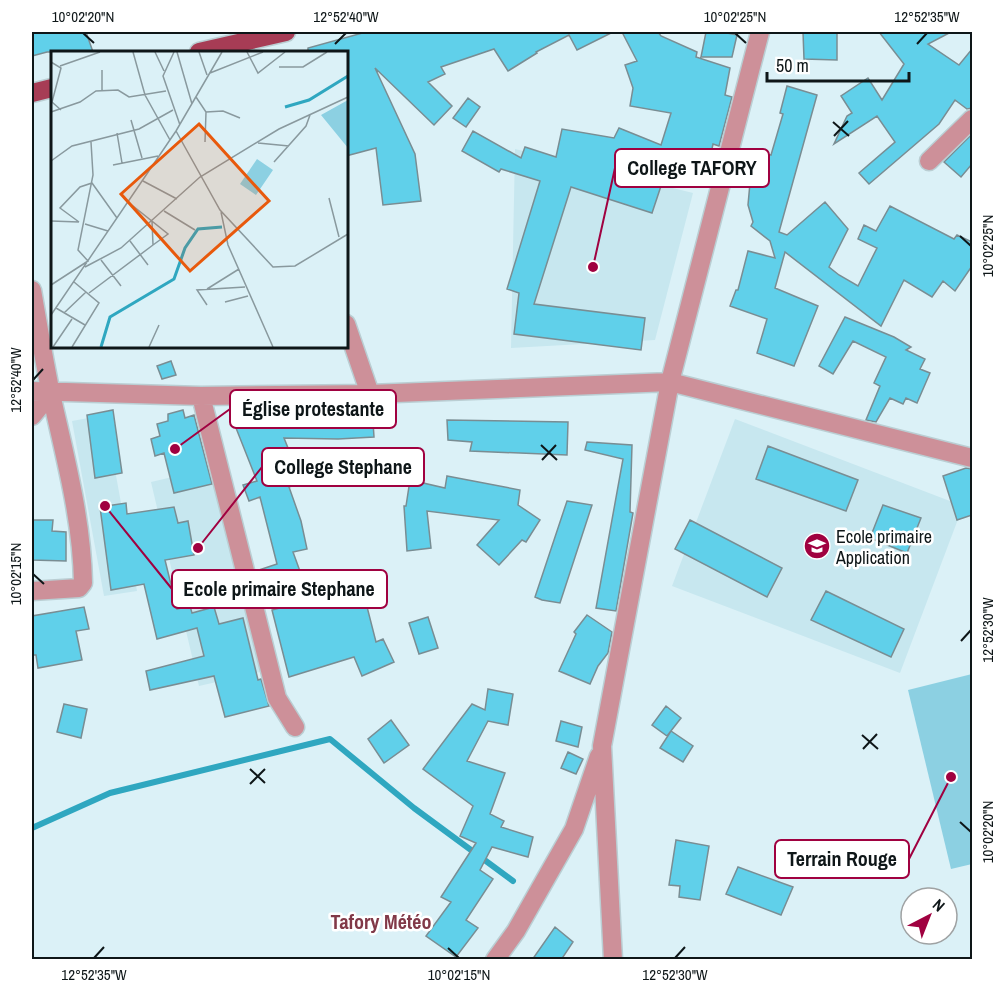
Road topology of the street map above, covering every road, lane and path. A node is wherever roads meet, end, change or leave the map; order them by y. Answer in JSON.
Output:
{"nodes":[{"id":1,"x":286,"y":32,"type":"edge"},
{"id":2,"x":760,"y":32,"type":"edge"},
{"id":3,"x":242,"y":47,"type":"edge"},
{"id":4,"x":208,"y":51,"type":"edge"},
{"id":5,"x":51,"y":88,"type":"edge"},
{"id":6,"x":32,"y":93,"type":"edge"},
{"id":7,"x":972,"y":118,"type":"edge"},
{"id":8,"x":929,"y":161,"type":"dead end"},
{"id":9,"x":32,"y":290,"type":"edge"},
{"id":10,"x":348,"y":330,"type":"edge"},
{"id":11,"x":670,"y":382,"type":"junction"},
{"id":12,"x":32,"y":392,"type":"edge"},
{"id":13,"x":51,"y":393,"type":"junction"},
{"id":14,"x":370,"y":394,"type":"junction"},
{"id":15,"x":201,"y":396,"type":"junction"},
{"id":16,"x":32,"y":416,"type":"edge"},
{"id":17,"x":972,"y":458,"type":"edge"},
{"id":18,"x":32,"y":591,"type":"edge"},
{"id":19,"x":295,"y":727,"type":"dead end"},
{"id":20,"x":602,"y":746,"type":"junction"},
{"id":21,"x":495,"y":960,"type":"edge"},
{"id":22,"x":613,"y":960,"type":"edge"}],
"edges":[{"from":1,"to":3,"type":"main road"},
{"from":2,"to":11,"type":"street"},
{"from":3,"to":4,"type":"main road"},
{"from":5,"to":6,"type":"main road"},
{"from":7,"to":8,"type":"street"},
{"from":9,"to":13,"type":"street"},
{"from":10,"to":14,"type":"street"},
{"from":11,"to":14,"type":"street"},
{"from":11,"to":17,"type":"street"},
{"from":11,"to":20,"type":"street"},
{"from":12,"to":13,"type":"street"},
{"from":13,"to":15,"type":"street"},
{"from":13,"to":16,"type":"street"},
{"from":13,"to":18,"type":"street"},
{"from":14,"to":15,"type":"street"},
{"from":15,"to":19,"type":"street"},
{"from":20,"to":21,"type":"street"},
{"from":20,"to":22,"type":"street"}]}
